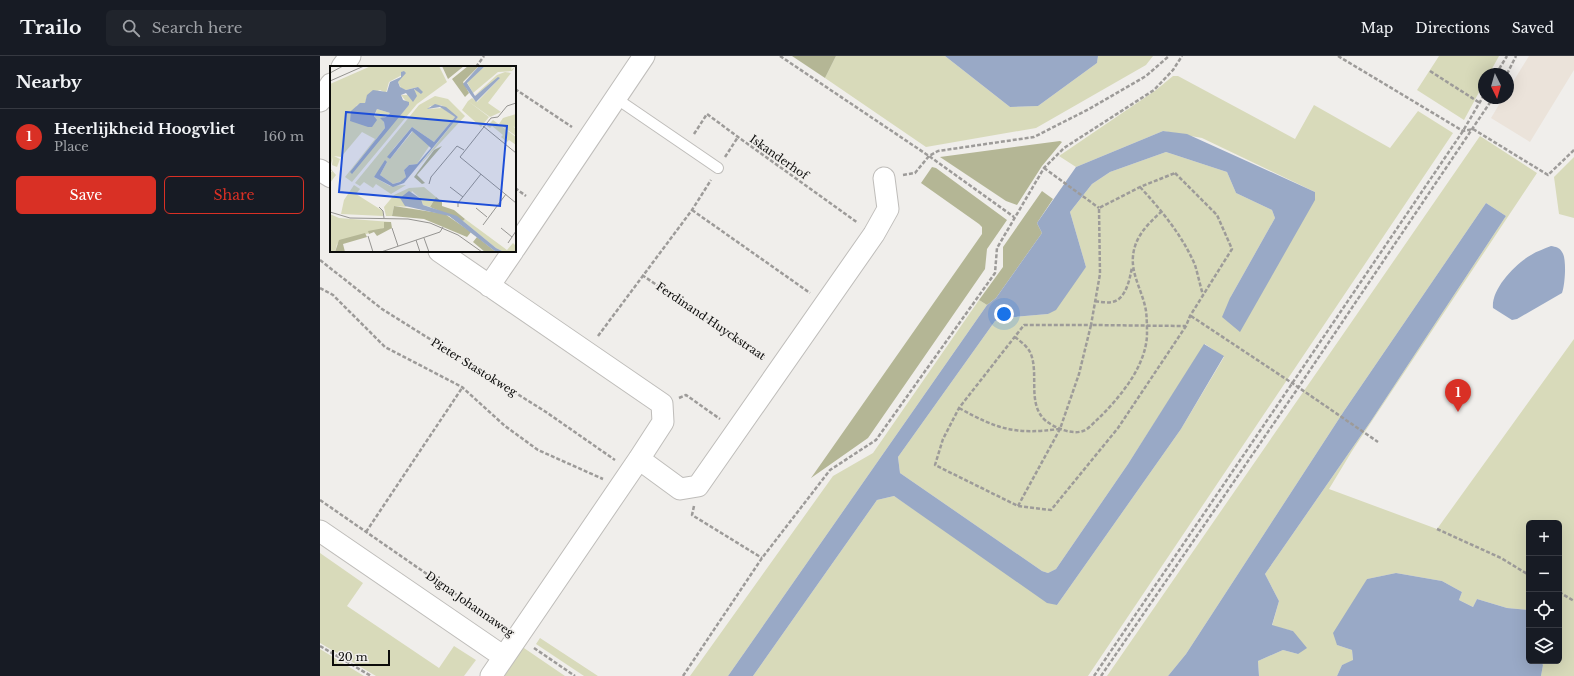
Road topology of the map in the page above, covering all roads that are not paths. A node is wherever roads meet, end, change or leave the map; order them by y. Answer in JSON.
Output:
{"nodes":[{"id":1,"x":350,"y":56,"type":"edge"},
{"id":2,"x":644,"y":56,"type":"edge"},
{"id":3,"x":343,"y":66,"type":"edge"},
{"id":4,"x":330,"y":86,"type":"edge"},
{"id":5,"x":616,"y":99,"type":"junction"},
{"id":6,"x":320,"y":101,"type":"edge"},
{"id":7,"x":718,"y":168,"type":"road end"},
{"id":8,"x":320,"y":170,"type":"edge"},
{"id":9,"x":330,"y":177,"type":"edge"},
{"id":10,"x":884,"y":178,"type":"road end"},
{"id":11,"x":516,"y":247,"type":"edge"},
{"id":12,"x":440,"y":252,"type":"edge"},
{"id":13,"x":512,"y":252,"type":"edge"},
{"id":14,"x":489,"y":286,"type":"junction"},
{"id":15,"x":630,"y":472,"type":"junction"},
{"id":16,"x":320,"y":532,"type":"edge"},
{"id":17,"x":504,"y":657,"type":"junction"},
{"id":18,"x":491,"y":676,"type":"edge"}],
"edges":[{"from":1,"to":3,"type":"street"},
{"from":2,"to":5,"type":"street"},
{"from":4,"to":6,"type":"street"},
{"from":5,"to":7,"type":"lane"},
{"from":5,"to":11,"type":"street"},
{"from":8,"to":9,"type":"street"},
{"from":10,"to":15,"type":"street"},
{"from":12,"to":14,"type":"street"},
{"from":13,"to":14,"type":"street"},
{"from":14,"to":15,"type":"street"},
{"from":15,"to":17,"type":"street"},
{"from":16,"to":17,"type":"street"},
{"from":17,"to":18,"type":"street"}]}
